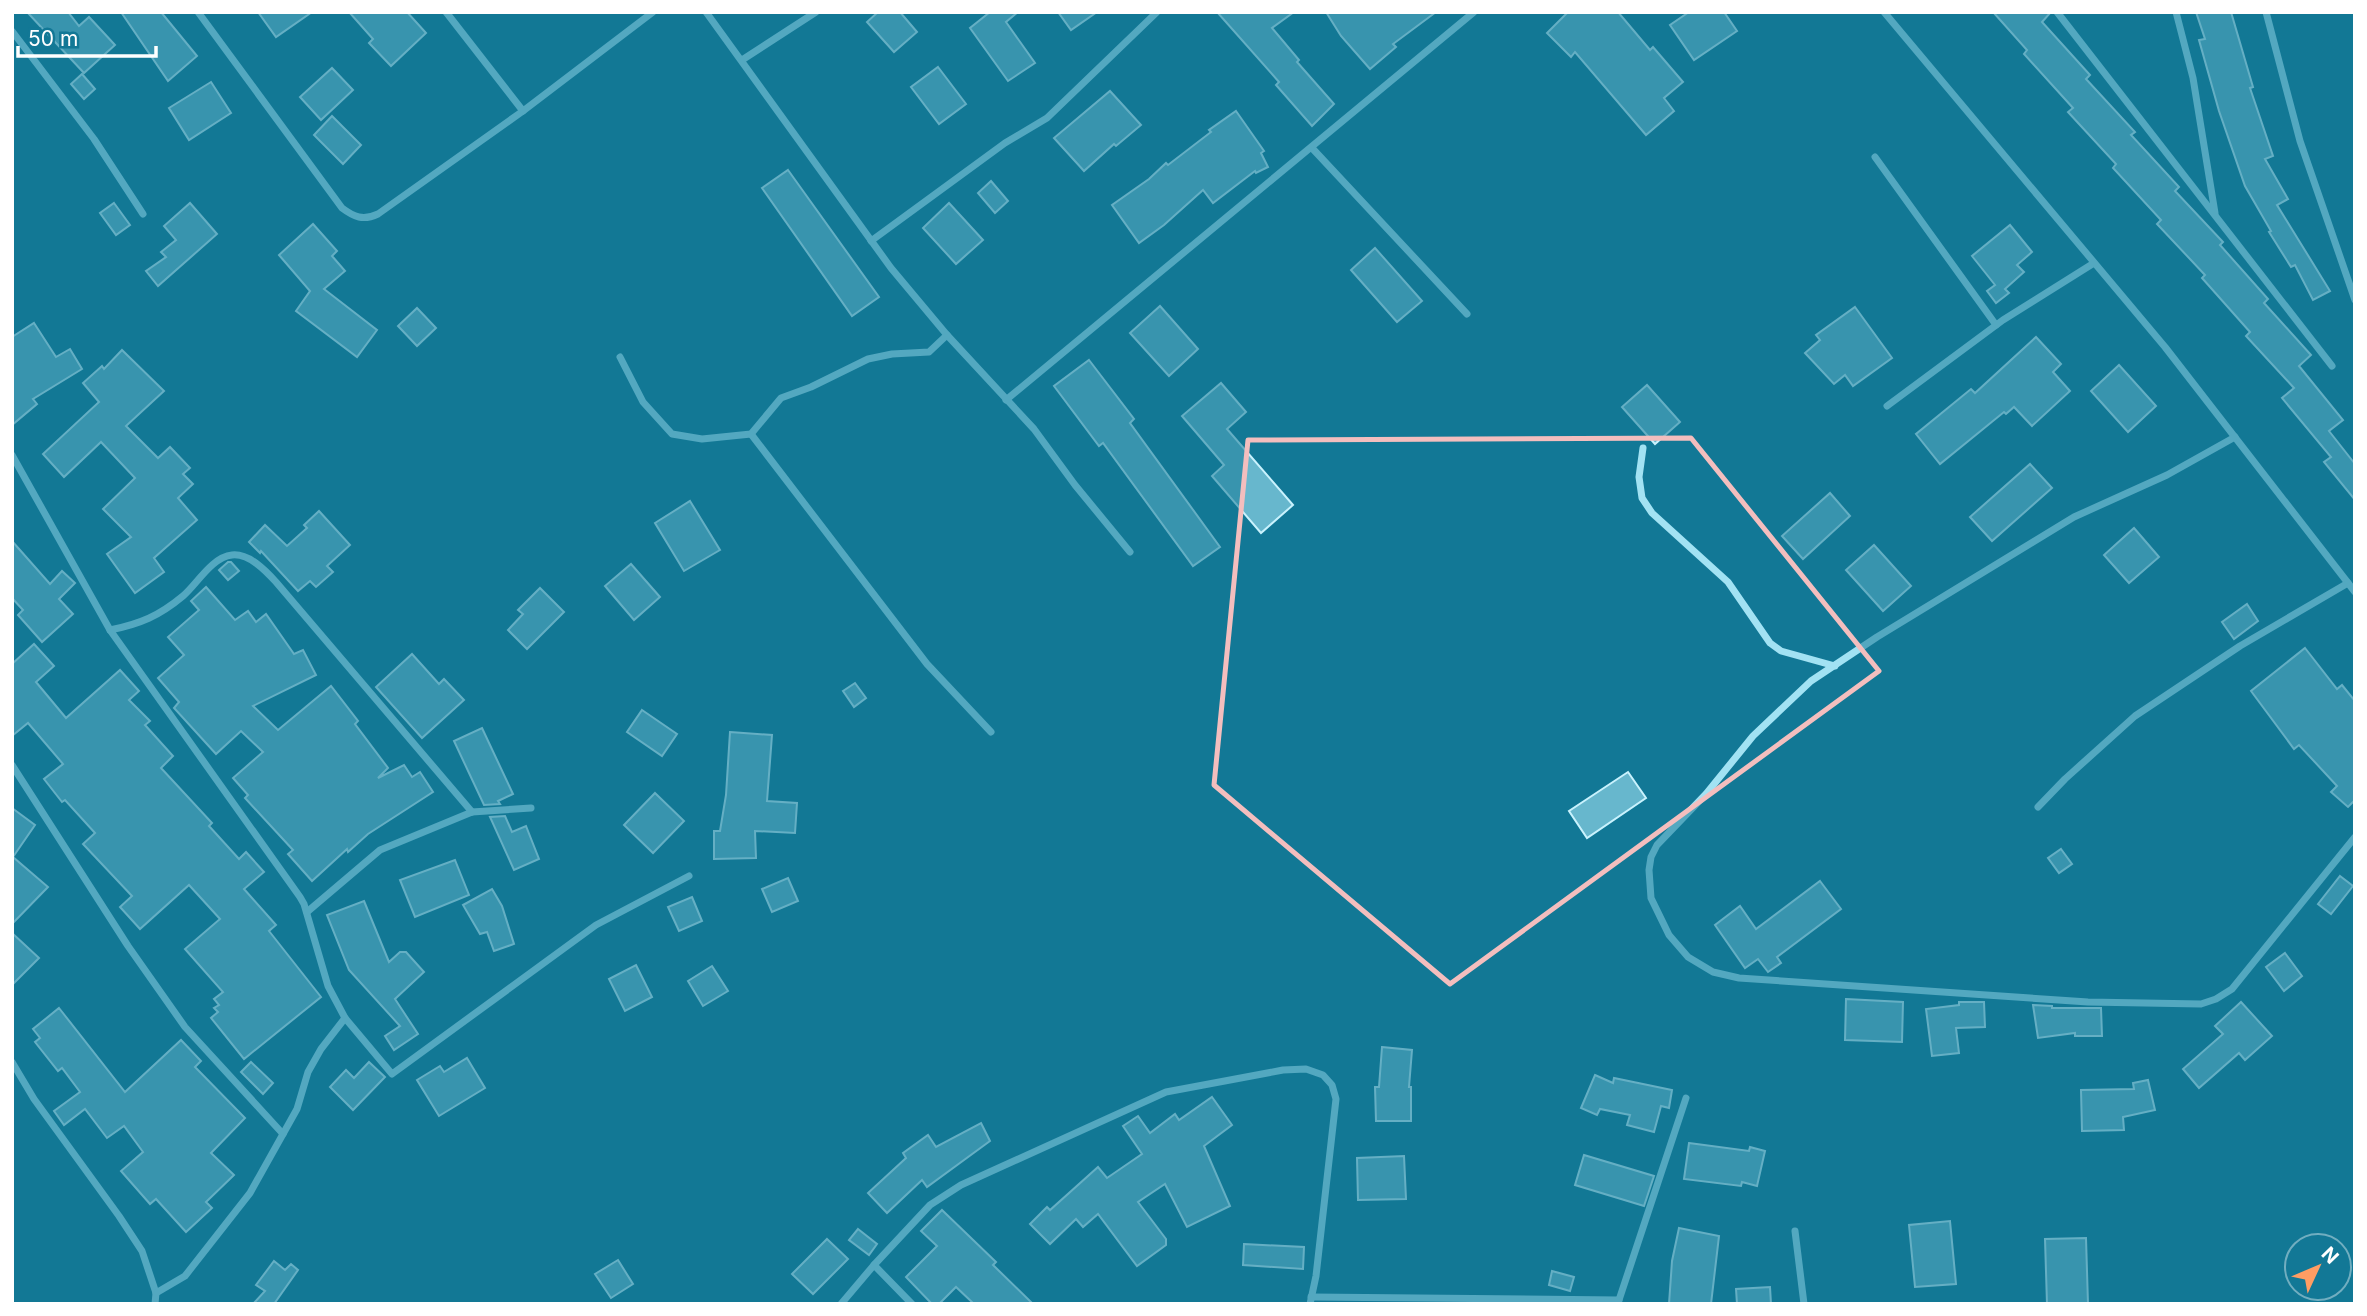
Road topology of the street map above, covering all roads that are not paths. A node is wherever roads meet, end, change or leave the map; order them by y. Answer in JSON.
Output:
{"nodes":[{"id":1,"x":198,"y":12,"type":"edge"},
{"id":2,"x":446,"y":12,"type":"edge"},
{"id":3,"x":653,"y":12,"type":"edge"},
{"id":4,"x":706,"y":12,"type":"edge"},
{"id":5,"x":816,"y":12,"type":"edge"},
{"id":6,"x":1157,"y":12,"type":"edge"},
{"id":7,"x":1474,"y":12,"type":"edge"},
{"id":8,"x":1884,"y":12,"type":"edge"},
{"id":9,"x":2057,"y":12,"type":"edge"},
{"id":10,"x":2176,"y":12,"type":"edge"},
{"id":11,"x":2266,"y":12,"type":"edge"},
{"id":12,"x":12,"y":30,"type":"edge"},
{"id":13,"x":742,"y":60,"type":"junction"},
{"id":14,"x":523,"y":111,"type":"junction"},
{"id":15,"x":1312,"y":148,"type":"junction"},
{"id":16,"x":1875,"y":157,"type":"dead end"},
{"id":17,"x":143,"y":214,"type":"dead end"},
{"id":18,"x":2215,"y":214,"type":"junction"},
{"id":19,"x":871,"y":241,"type":"junction"},
{"id":20,"x":2094,"y":263,"type":"junction"},
{"id":21,"x":2355,"y":300,"type":"edge"},
{"id":22,"x":1467,"y":314,"type":"dead end"},
{"id":23,"x":1996,"y":325,"type":"junction"},
{"id":24,"x":947,"y":335,"type":"junction"},
{"id":25,"x":620,"y":357,"type":"dead end"},
{"id":26,"x":2332,"y":366,"type":"dead end"},
{"id":27,"x":1006,"y":400,"type":"junction"},
{"id":28,"x":1887,"y":406,"type":"dead end"},
{"id":29,"x":751,"y":434,"type":"junction"},
{"id":30,"x":2235,"y":437,"type":"junction"},
{"id":31,"x":1643,"y":448,"type":"dead end"},
{"id":32,"x":12,"y":454,"type":"edge"},
{"id":33,"x":1130,"y":552,"type":"dead end"},
{"id":34,"x":2348,"y":583,"type":"junction"},
{"id":35,"x":2355,"y":592,"type":"edge"},
{"id":36,"x":110,"y":630,"type":"junction"},
{"id":37,"x":1835,"y":666,"type":"junction"},
{"id":38,"x":991,"y":732,"type":"dead end"},
{"id":39,"x":12,"y":765,"type":"edge"},
{"id":40,"x":2038,"y":807,"type":"dead end"},
{"id":41,"x":531,"y":808,"type":"dead end"},
{"id":42,"x":472,"y":812,"type":"junction"},
{"id":43,"x":2355,"y":837,"type":"edge"},
{"id":44,"x":689,"y":876,"type":"dead end"},
{"id":45,"x":307,"y":912,"type":"junction"},
{"id":46,"x":345,"y":1018,"type":"junction"},
{"id":47,"x":12,"y":1062,"type":"edge"},
{"id":48,"x":1686,"y":1098,"type":"dead end"},
{"id":49,"x":283,"y":1134,"type":"junction"},
{"id":50,"x":1795,"y":1231,"type":"dead end"},
{"id":51,"x":874,"y":1265,"type":"junction"},
{"id":52,"x":156,"y":1293,"type":"junction"},
{"id":53,"x":1311,"y":1300,"type":"edge"},
{"id":54,"x":1618,"y":1302,"type":"edge"},
{"id":55,"x":155,"y":1304,"type":"edge"},
{"id":56,"x":841,"y":1304,"type":"edge"},
{"id":57,"x":912,"y":1304,"type":"edge"},
{"id":58,"x":1804,"y":1304,"type":"edge"}],
"edges":[{"from":1,"to":14,"type":"street"},
{"from":2,"to":14,"type":"street"},
{"from":3,"to":14,"type":"street"},
{"from":4,"to":13,"type":"street"},
{"from":5,"to":13,"type":"street"},
{"from":6,"to":19,"type":"street"},
{"from":7,"to":15,"type":"street"},
{"from":8,"to":20,"type":"street"},
{"from":9,"to":18,"type":"street"},
{"from":10,"to":18,"type":"street"},
{"from":11,"to":21,"type":"street"},
{"from":12,"to":17,"type":"street"},
{"from":13,"to":19,"type":"street"},
{"from":15,"to":22,"type":"street"},
{"from":15,"to":27,"type":"street"},
{"from":16,"to":23,"type":"street"},
{"from":18,"to":26,"type":"street"},
{"from":19,"to":24,"type":"street"},
{"from":20,"to":23,"type":"street"},
{"from":20,"to":30,"type":"street"},
{"from":23,"to":28,"type":"street"},
{"from":24,"to":27,"type":"street"},
{"from":24,"to":29,"type":"street"},
{"from":25,"to":29,"type":"street"},
{"from":27,"to":33,"type":"street"},
{"from":29,"to":38,"type":"street"},
{"from":30,"to":34,"type":"street"},
{"from":30,"to":37,"type":"street"},
{"from":31,"to":37,"type":"street"},
{"from":32,"to":36,"type":"street"},
{"from":34,"to":35,"type":"street"},
{"from":34,"to":40,"type":"street"},
{"from":36,"to":42,"type":"street"},
{"from":36,"to":45,"type":"street"},
{"from":37,"to":43,"type":"street"},
{"from":39,"to":49,"type":"street"},
{"from":41,"to":42,"type":"street"},
{"from":42,"to":45,"type":"street"},
{"from":44,"to":46,"type":"street"},
{"from":45,"to":46,"type":"street"},
{"from":46,"to":49,"type":"street"},
{"from":47,"to":52,"type":"street"},
{"from":48,"to":54,"type":"street"},
{"from":49,"to":52,"type":"street"},
{"from":50,"to":58,"type":"street"},
{"from":51,"to":53,"type":"street"},
{"from":51,"to":56,"type":"street"},
{"from":51,"to":57,"type":"street"},
{"from":52,"to":55,"type":"street"},
{"from":53,"to":54,"type":"street"}]}
